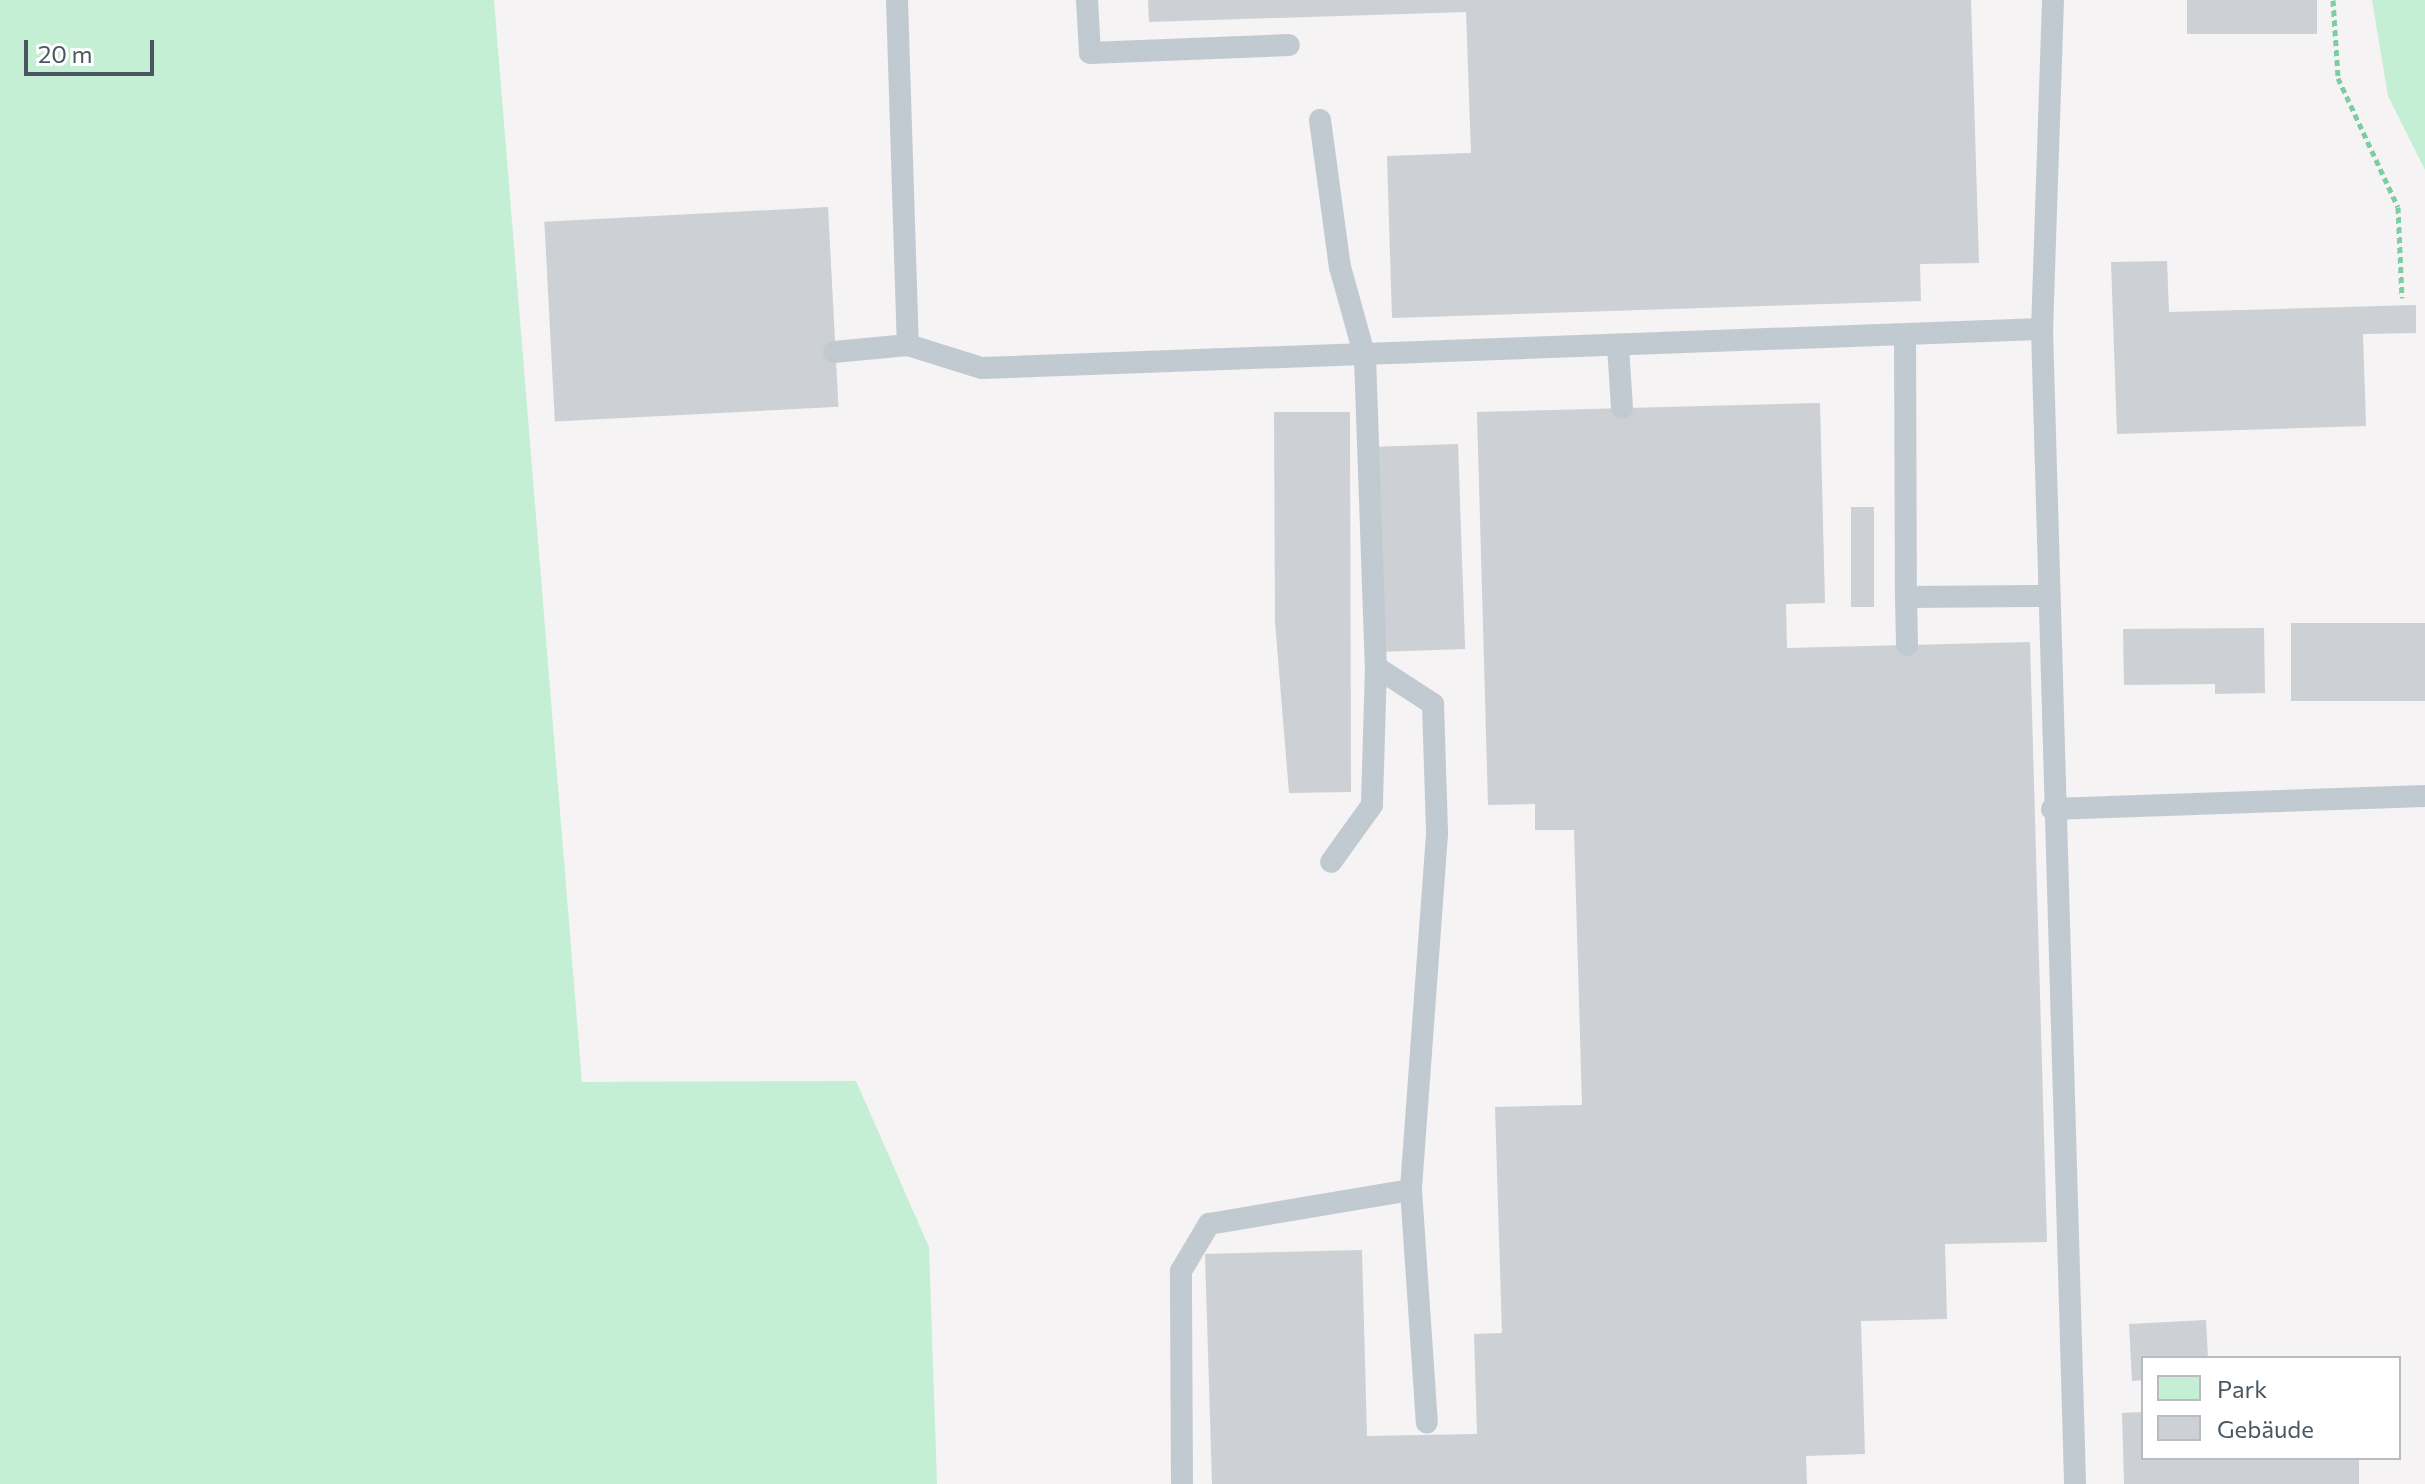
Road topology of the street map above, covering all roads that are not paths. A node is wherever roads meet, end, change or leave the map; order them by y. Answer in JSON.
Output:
{"nodes":[{"id":1,"x":897,"y":0,"type":"edge"},
{"id":2,"x":1087,"y":0,"type":"edge"},
{"id":3,"x":2053,"y":0,"type":"edge"},
{"id":4,"x":1289,"y":45,"type":"dead end"},
{"id":5,"x":1320,"y":120,"type":"dead end"},
{"id":6,"x":2042,"y":329,"type":"junction"},
{"id":7,"x":1905,"y":335,"type":"junction"},
{"id":8,"x":908,"y":345,"type":"junction"},
{"id":9,"x":1618,"y":346,"type":"junction"},
{"id":10,"x":834,"y":352,"type":"dead end"},
{"id":11,"x":1365,"y":357,"type":"junction"},
{"id":12,"x":1622,"y":408,"type":"dead end"},
{"id":13,"x":2048,"y":596,"type":"junction"},
{"id":14,"x":1906,"y":597,"type":"junction"},
{"id":15,"x":1907,"y":645,"type":"dead end"},
{"id":16,"x":1376,"y":667,"type":"junction"},
{"id":17,"x":2425,"y":796,"type":"edge"},
{"id":18,"x":2052,"y":809,"type":"junction"},
{"id":19,"x":1331,"y":862,"type":"dead end"},
{"id":20,"x":1411,"y":1190,"type":"junction"},
{"id":21,"x":1427,"y":1422,"type":"dead end"},
{"id":22,"x":1182,"y":1484,"type":"edge"},
{"id":23,"x":2075,"y":1484,"type":"edge"}],
"edges":[{"from":1,"to":8,"type":"lane"},
{"from":2,"to":4,"type":"lane"},
{"from":3,"to":6,"type":"lane"},
{"from":5,"to":11,"type":"lane"},
{"from":6,"to":7,"type":"lane"},
{"from":6,"to":13,"type":"lane"},
{"from":7,"to":9,"type":"lane"},
{"from":7,"to":14,"type":"lane"},
{"from":8,"to":10,"type":"lane"},
{"from":8,"to":11,"type":"lane"},
{"from":9,"to":11,"type":"lane"},
{"from":9,"to":12,"type":"lane"},
{"from":11,"to":16,"type":"lane"},
{"from":13,"to":14,"type":"lane"},
{"from":13,"to":18,"type":"lane"},
{"from":14,"to":15,"type":"lane"},
{"from":16,"to":19,"type":"lane"},
{"from":16,"to":20,"type":"lane"},
{"from":17,"to":18,"type":"lane"},
{"from":18,"to":23,"type":"lane"},
{"from":20,"to":21,"type":"lane"},
{"from":20,"to":22,"type":"lane"}]}
